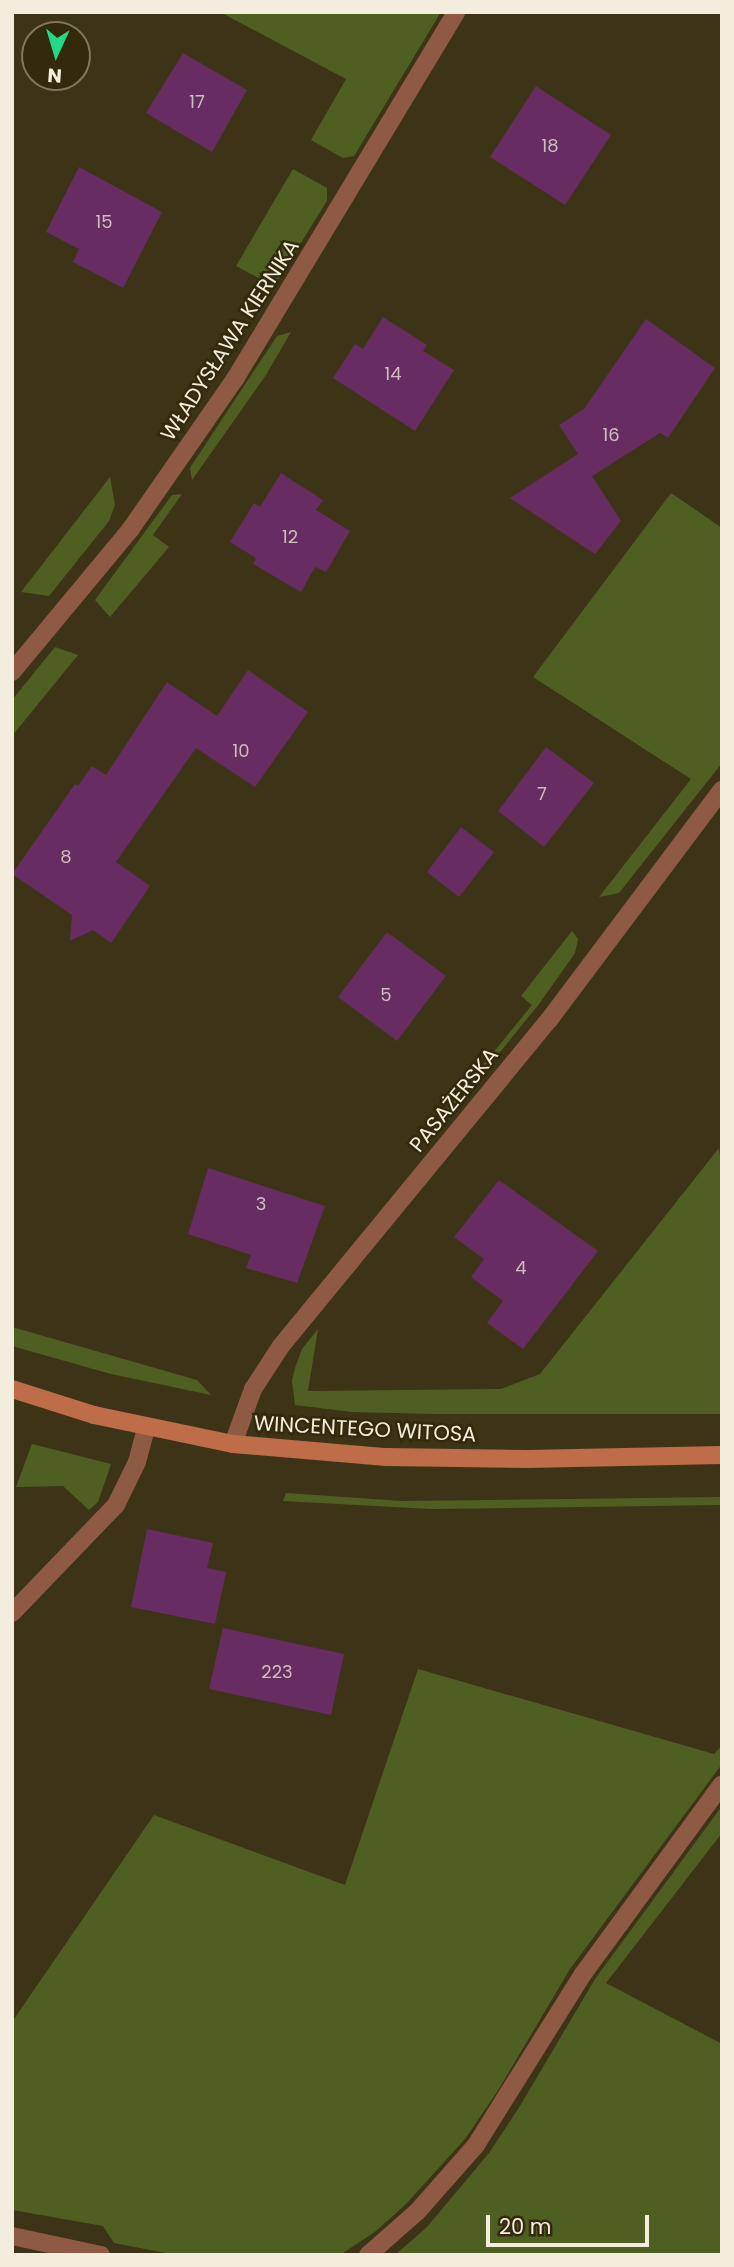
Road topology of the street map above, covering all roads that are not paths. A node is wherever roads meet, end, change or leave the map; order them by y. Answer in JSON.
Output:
{"nodes":[{"id":1,"x":456,"y":12,"type":"edge"},
{"id":2,"x":12,"y":672,"type":"edge"},
{"id":3,"x":722,"y":790,"type":"edge"},
{"id":4,"x":12,"y":1389,"type":"edge"},
{"id":5,"x":146,"y":1428,"type":"junction"},
{"id":6,"x":233,"y":1444,"type":"junction"},
{"id":7,"x":722,"y":1455,"type":"edge"},
{"id":8,"x":12,"y":1613,"type":"edge"},
{"id":9,"x":722,"y":1784,"type":"edge"},
{"id":10,"x":12,"y":2236,"type":"edge"},
{"id":11,"x":101,"y":2255,"type":"edge"},
{"id":12,"x":368,"y":2255,"type":"edge"}],
"edges":[{"from":1,"to":2,"type":"street","name":"WŁADYSŁAWA KIERNIKA"},
{"from":3,"to":6,"type":"street","name":"PASAŻERSKA"},
{"from":4,"to":5,"type":"street","name":"WINCENTEGO WITOSA"},
{"from":5,"to":6,"type":"street","name":"WINCENTEGO WITOSA"},
{"from":5,"to":8,"type":"street"},
{"from":6,"to":7,"type":"street","name":"WINCENTEGO WITOSA"},
{"from":9,"to":12,"type":"street"},
{"from":10,"to":11,"type":"street"}]}
